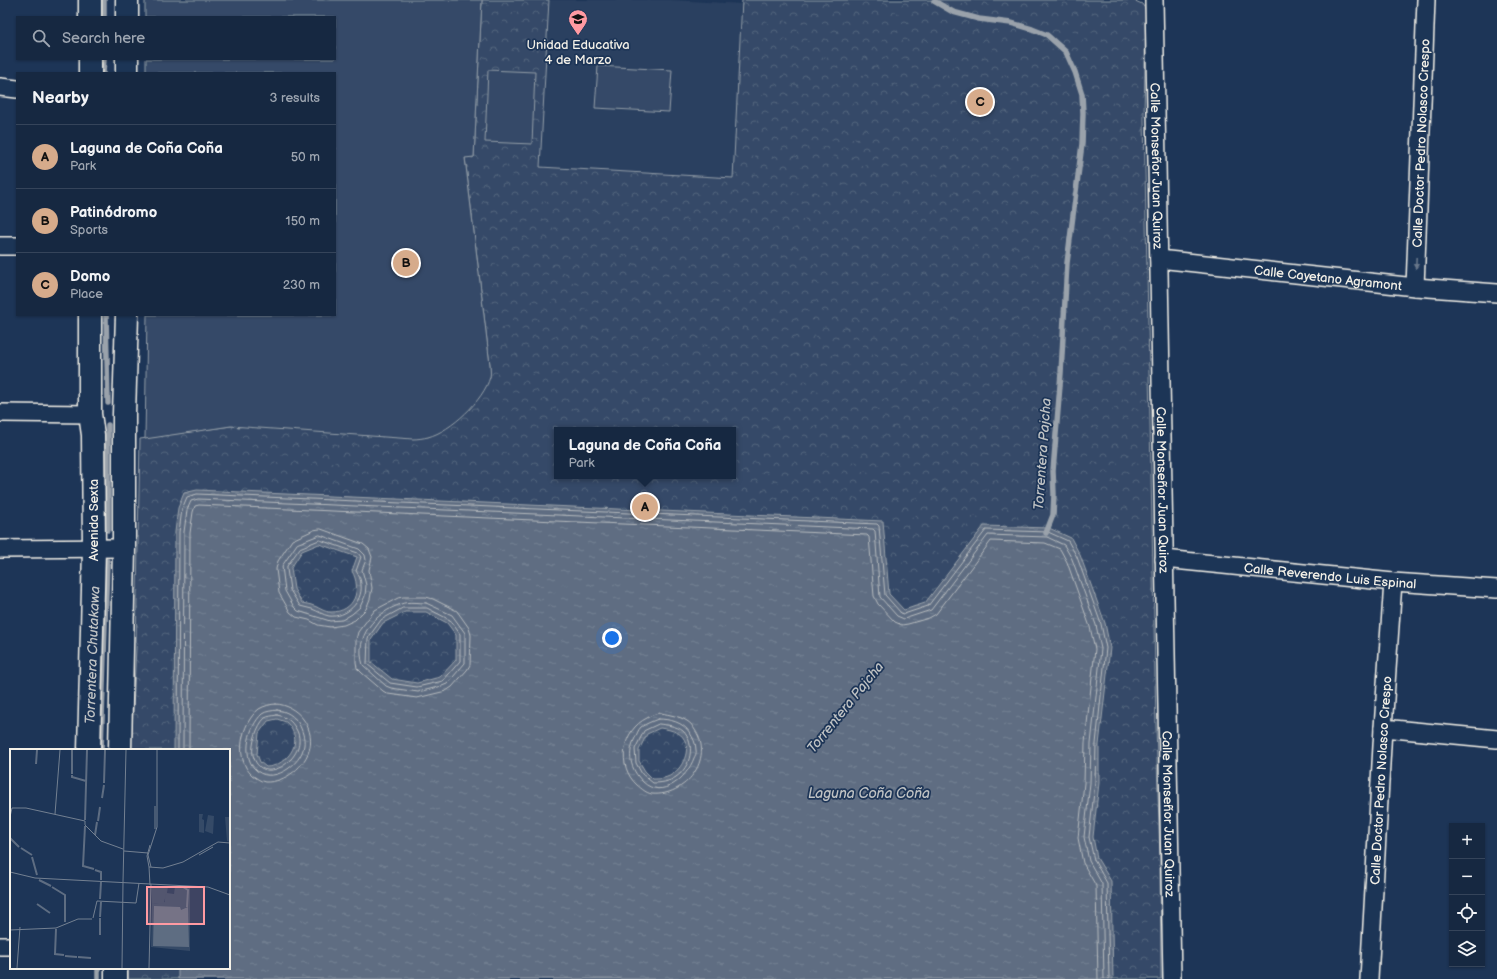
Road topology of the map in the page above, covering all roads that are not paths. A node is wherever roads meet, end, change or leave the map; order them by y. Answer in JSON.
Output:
{"nodes":[{"id":1,"x":90,"y":0,"type":"edge"},
{"id":2,"x":127,"y":0,"type":"edge"},
{"id":3,"x":1154,"y":0,"type":"edge"},
{"id":4,"x":1426,"y":0,"type":"edge"},
{"id":5,"x":90,"y":16,"type":"edge"},
{"id":6,"x":127,"y":16,"type":"edge"},
{"id":7,"x":90,"y":60,"type":"edge"},
{"id":8,"x":127,"y":60,"type":"edge"},
{"id":9,"x":90,"y":72,"type":"edge"},
{"id":10,"x":127,"y":72,"type":"edge"},
{"id":11,"x":0,"y":87,"type":"edge"},
{"id":12,"x":16,"y":89,"type":"edge"},
{"id":13,"x":0,"y":246,"type":"edge"},
{"id":14,"x":16,"y":246,"type":"edge"},
{"id":15,"x":1159,"y":259,"type":"junction"},
{"id":16,"x":1415,"y":287,"type":"junction"},
{"id":17,"x":1497,"y":293,"type":"edge"},
{"id":18,"x":90,"y":316,"type":"edge"},
{"id":19,"x":126,"y":316,"type":"edge"},
{"id":20,"x":0,"y":413,"type":"edge"},
{"id":21,"x":90,"y":414,"type":"junction"},
{"id":22,"x":0,"y":548,"type":"edge"},
{"id":23,"x":108,"y":548,"type":"junction"},
{"id":24,"x":1164,"y":559,"type":"junction"},
{"id":25,"x":1393,"y":582,"type":"junction"},
{"id":26,"x":1497,"y":589,"type":"edge"},
{"id":27,"x":1383,"y":728,"type":"junction"},
{"id":28,"x":1497,"y":739,"type":"edge"},
{"id":29,"x":89,"y":749,"type":"edge"},
{"id":30,"x":120,"y":749,"type":"edge"},
{"id":31,"x":1172,"y":979,"type":"edge"},
{"id":32,"x":1369,"y":979,"type":"edge"}],
"edges":[{"from":1,"to":5,"type":"main road"},
{"from":2,"to":6,"type":"main road"},
{"from":3,"to":15,"type":"street","name":"Calle Monseñor Juan Quiroz"},
{"from":4,"to":16,"type":"street","name":"Calle Doctor Pedro Nolasco Crespo","one_way":true},
{"from":7,"to":9,"type":"main road"},
{"from":8,"to":10,"type":"main road"},
{"from":11,"to":12,"type":"street"},
{"from":13,"to":14,"type":"street"},
{"from":15,"to":16,"type":"street","name":"Calle Cayetano Agramont"},
{"from":15,"to":24,"type":"street","name":"Calle Monseñor Juan Quiroz"},
{"from":16,"to":17,"type":"street","name":"Calle Cayetano Agramont"},
{"from":18,"to":21,"type":"main road","name":"Avenida Sexta"},
{"from":19,"to":23,"type":"main road","name":"Avenida Sexta"},
{"from":20,"to":21,"type":"street"},
{"from":21,"to":23,"type":"main road","name":"Avenida Sexta"},
{"from":22,"to":23,"type":"street"},
{"from":23,"to":29,"type":"main road","name":"Avenida Sexta"},
{"from":23,"to":30,"type":"main road","name":"Avenida Sexta"},
{"from":24,"to":25,"type":"street","name":"Calle Reverendo Luis Espinal"},
{"from":24,"to":31,"type":"street","name":"Calle Monseñor Juan Quiroz"},
{"from":25,"to":26,"type":"street","name":"Calle Reverendo Luis Espinal"},
{"from":25,"to":27,"type":"street","name":"Calle Doctor Pedro Nolasco Crespo"},
{"from":27,"to":28,"type":"street"},
{"from":27,"to":32,"type":"street","name":"Calle Doctor Pedro Nolasco Crespo"}]}
